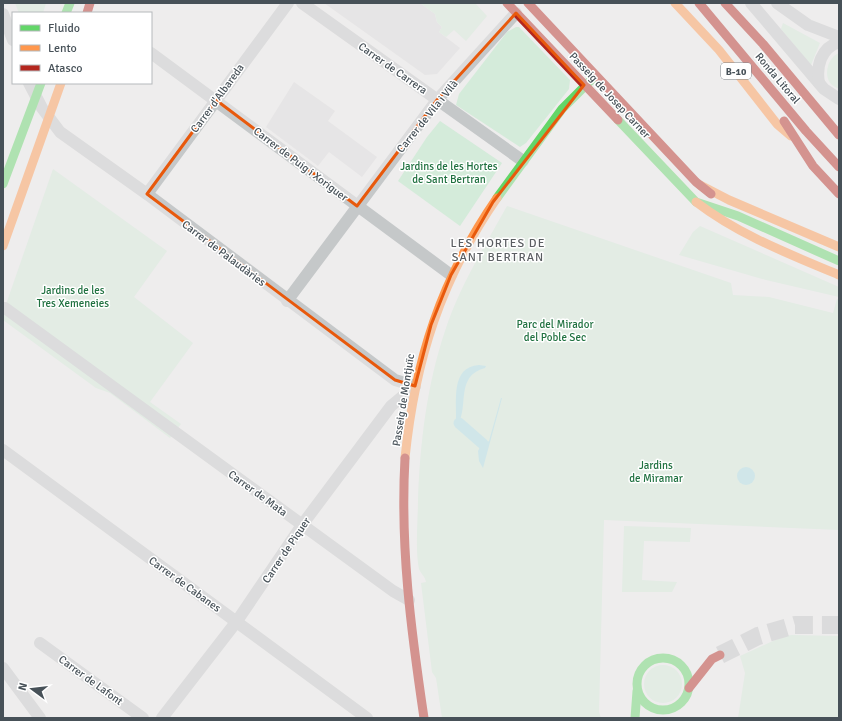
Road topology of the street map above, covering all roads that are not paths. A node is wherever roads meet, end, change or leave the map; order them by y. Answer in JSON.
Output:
{"nodes":[{"id":1,"x":288,"y":3,"type":"edge"},
{"id":2,"x":302,"y":3,"type":"edge"},
{"id":3,"x":507,"y":3,"type":"edge"},
{"id":4,"x":528,"y":3,"type":"edge"},
{"id":5,"x":675,"y":3,"type":"edge"},
{"id":6,"x":699,"y":3,"type":"edge"},
{"id":7,"x":724,"y":3,"type":"edge"},
{"id":8,"x":751,"y":3,"type":"edge"},
{"id":9,"x":776,"y":3,"type":"edge"},
{"id":10,"x":516,"y":13,"type":"junction"},
{"id":11,"x":3,"y":14,"type":"edge"},
{"id":12,"x":721,"y":28,"type":"junction"},
{"id":13,"x":12,"y":37,"type":"edge"},
{"id":14,"x":839,"y":37,"type":"edge"},
{"id":15,"x":3,"y":38,"type":"edge"},
{"id":16,"x":839,"y":42,"type":"edge"},
{"id":17,"x":12,"y":43,"type":"edge"},
{"id":18,"x":152,"y":54,"type":"edge"},
{"id":19,"x":595,"y":76,"type":"junction"},
{"id":20,"x":29,"y":84,"type":"edge"},
{"id":21,"x":41,"y":84,"type":"edge"},
{"id":22,"x":60,"y":84,"type":"edge"},
{"id":23,"x":584,"y":85,"type":"junction"},
{"id":24,"x":822,"y":86,"type":"junction"},
{"id":25,"x":36,"y":98,"type":"junction"},
{"id":26,"x":839,"y":99,"type":"edge"},
{"id":27,"x":216,"y":100,"type":"junction"},
{"id":28,"x":437,"y":100,"type":"junction"},
{"id":29,"x":839,"y":110,"type":"edge"},
{"id":30,"x":45,"y":113,"type":"junction"},
{"id":31,"x":839,"y":135,"type":"edge"},
{"id":32,"x":795,"y":140,"type":"junction"},
{"id":33,"x":523,"y":161,"type":"junction"},
{"id":34,"x":839,"y":167,"type":"edge"},
{"id":35,"x":4,"y":177,"type":"edge"},
{"id":36,"x":700,"y":185,"type":"junction"},
{"id":37,"x":147,"y":194,"type":"junction"},
{"id":38,"x":839,"y":194,"type":"edge"},
{"id":39,"x":696,"y":202,"type":"junction"},
{"id":40,"x":357,"y":206,"type":"junction"},
{"id":41,"x":738,"y":216,"type":"junction"},
{"id":42,"x":3,"y":246,"type":"edge"},
{"id":43,"x":839,"y":247,"type":"edge"},
{"id":44,"x":839,"y":262,"type":"edge"},
{"id":45,"x":839,"y":275,"type":"edge"},
{"id":46,"x":451,"y":276,"type":"junction"},
{"id":47,"x":287,"y":301,"type":"junction"},
{"id":48,"x":5,"y":308,"type":"dead end"},
{"id":49,"x":415,"y":386,"type":"junction"},
{"id":50,"x":3,"y":450,"type":"edge"},
{"id":51,"x":302,"y":525,"type":"junction"},
{"id":52,"x":409,"y":600,"type":"junction"},
{"id":53,"x":237,"y":621,"type":"junction"},
{"id":54,"x":40,"y":643,"type":"dead end"},
{"id":55,"x":679,"y":663,"type":"junction"},
{"id":56,"x":3,"y":668,"type":"edge"},
{"id":57,"x":637,"y":691,"type":"junction"},
{"id":58,"x":688,"y":692,"type":"junction"},
{"id":59,"x":651,"y":708,"type":"junction"},
{"id":60,"x":665,"y":711,"type":"junction"},
{"id":61,"x":688,"y":712,"type":"dead end"},
{"id":62,"x":40,"y":718,"type":"edge"},
{"id":63,"x":143,"y":718,"type":"edge"},
{"id":64,"x":162,"y":718,"type":"edge"},
{"id":65,"x":366,"y":718,"type":"edge"},
{"id":66,"x":424,"y":718,"type":"edge"},
{"id":67,"x":635,"y":718,"type":"edge"},
{"id":68,"x":639,"y":718,"type":"edge"},
{"id":69,"x":676,"y":718,"type":"edge"}],
"edges":[{"from":1,"to":27,"type":"street","name":"Carrer d'Albareda"},
{"from":2,"to":28,"type":"street","name":"Carrer de Carrera"},
{"from":3,"to":10,"type":"main road","name":"Passeig de Josep Carner"},
{"from":4,"to":19,"type":"main road","name":"Passeig de Josep Carner"},
{"from":5,"to":32,"type":"main road","number":"B-10"},
{"from":6,"to":12,"type":"main road","name":"Ronda Litoral","number":"B-10"},
{"from":7,"to":31,"type":"main road","name":"Ronda Litoral"},
{"from":8,"to":24,"type":"street"},
{"from":9,"to":14,"type":"street"},
{"from":10,"to":23,"type":"main road","name":"Passeig de Josep Carner"},
{"from":10,"to":28,"type":"street","name":"Carrer de Vila i Vilà"},
{"from":11,"to":13,"type":"street"},
{"from":12,"to":32,"type":"main road","number":"B-10"},
{"from":12,"to":34,"type":"main road","name":"Ronda Litoral","number":"B-10"},
{"from":15,"to":17,"type":"street"},
{"from":16,"to":24,"type":"street"},
{"from":18,"to":27,"type":"street","name":"Carrer de Puig i Xoriguer"},
{"from":19,"to":23,"type":"main road","name":"Passeig de Montjuïc"},
{"from":19,"to":36,"type":"main road","name":"Passeig de Josep Carner"},
{"from":20,"to":25,"type":"street","name":"Carrer de Palaudàries"},
{"from":21,"to":25,"type":"main road"},
{"from":22,"to":30,"type":"main road"},
{"from":23,"to":33,"type":"main road","name":"Passeig de Montjuïc"},
{"from":23,"to":39,"type":"main road","name":"Passeig de Josep Carner"},
{"from":24,"to":26,"type":"street"},
{"from":24,"to":29,"type":"street"},
{"from":25,"to":30,"type":"street","name":"Carrer de Palaudàries"},
{"from":25,"to":35,"type":"main road"},
{"from":27,"to":37,"type":"street","name":"Carrer d'Albareda"},
{"from":27,"to":40,"type":"street","name":"Carrer de Puig i Xoriguer"},
{"from":28,"to":33,"type":"street","name":"Carrer de Carrera"},
{"from":28,"to":40,"type":"street","name":"Carrer de Vila i Vilà"},
{"from":30,"to":37,"type":"street","name":"Carrer de Palaudàries"},
{"from":30,"to":42,"type":"main road"},
{"from":32,"to":38,"type":"main road","number":"B-10"},
{"from":33,"to":46,"type":"main road","name":"Passeig de Montjuïc"},
{"from":36,"to":41,"type":"main road"},
{"from":36,"to":43,"type":"main road"},
{"from":37,"to":47,"type":"street","name":"Carrer de Palaudàries"},
{"from":39,"to":41,"type":"main road"},
{"from":39,"to":45,"type":"main road","name":"Passeig de Josep Carner"},
{"from":40,"to":46,"type":"street","name":"Carrer de Puig i Xoriguer"},
{"from":40,"to":47,"type":"street","name":"Carrer de Vila i Vilà"},
{"from":41,"to":44,"type":"main road"},
{"from":46,"to":49,"type":"main road","name":"Passeig de Montjuïc"},
{"from":47,"to":49,"type":"street","name":"Carrer de Palaudàries"},
{"from":48,"to":51,"type":"street","name":"Carrer de Mata"},
{"from":49,"to":51,"type":"street","name":"Carrer de Piquer"},
{"from":49,"to":52,"type":"main road","name":"Passeig de Montjuïc"},
{"from":50,"to":53,"type":"street","name":"Carrer de Cabanes"},
{"from":51,"to":52,"type":"street","name":"Carrer de Mata"},
{"from":51,"to":53,"type":"street","name":"Carrer de Piquer"},
{"from":52,"to":66,"type":"main road","name":"Passeig de Montjuïc"},
{"from":53,"to":64,"type":"street","name":"Carrer de Piquer"},
{"from":53,"to":65,"type":"street","name":"Carrer de Cabanes"},
{"from":54,"to":63,"type":"street","name":"Carrer de Lafont"},
{"from":55,"to":57,"type":"main road"},
{"from":55,"to":58,"type":"main road"},
{"from":55,"to":58,"type":"main road"},
{"from":56,"to":62,"type":"street"},
{"from":57,"to":59,"type":"main road"},
{"from":57,"to":67,"type":"main road"},
{"from":58,"to":60,"type":"main road"},
{"from":58,"to":61,"type":"main road"},
{"from":59,"to":60,"type":"main road"},
{"from":59,"to":68,"type":"main road"},
{"from":60,"to":69,"type":"main road"}]}
